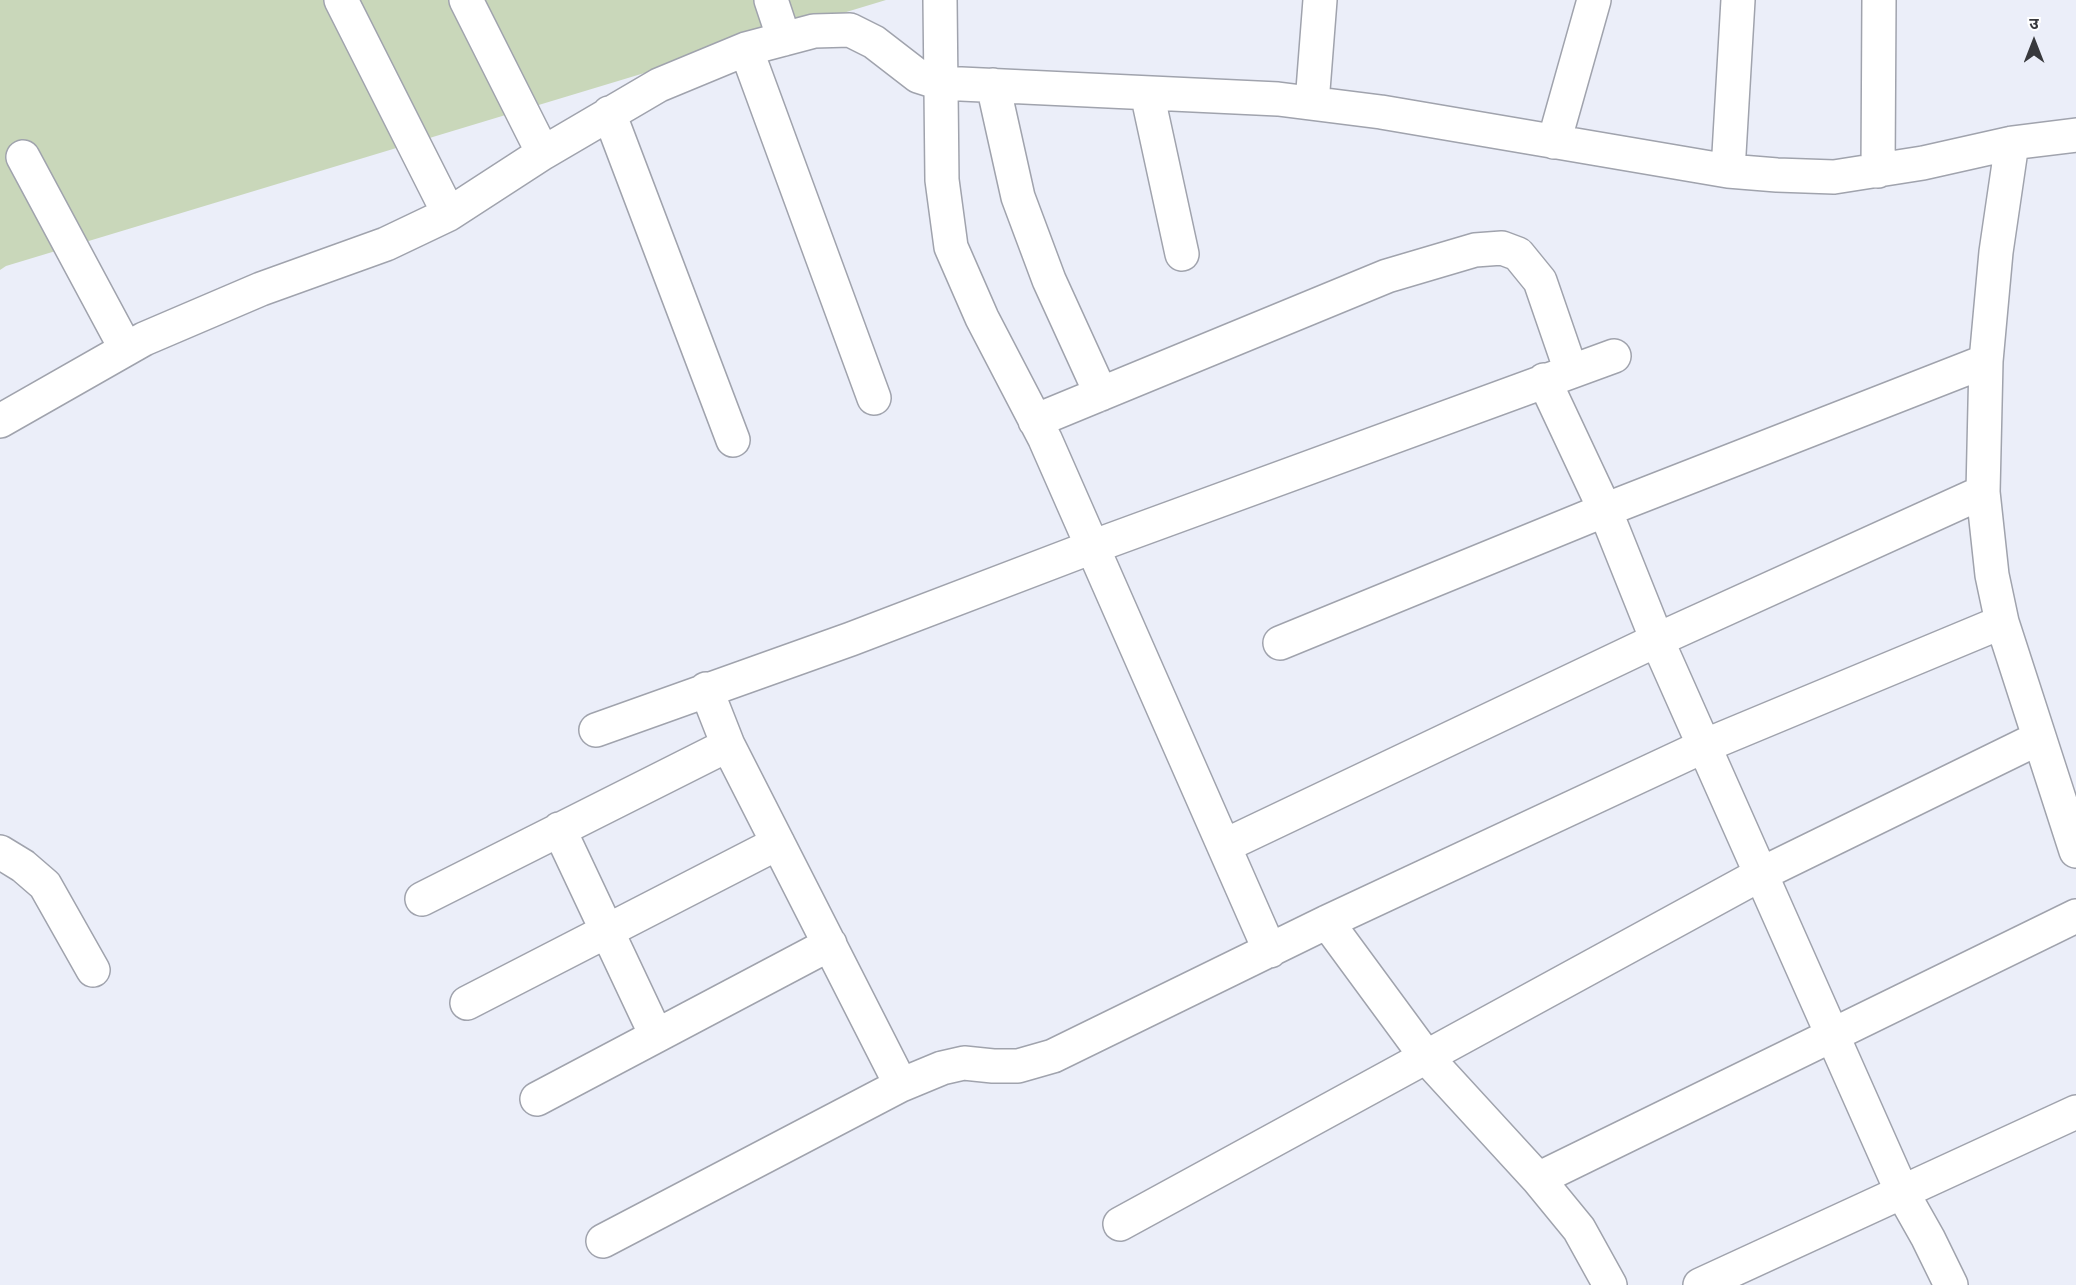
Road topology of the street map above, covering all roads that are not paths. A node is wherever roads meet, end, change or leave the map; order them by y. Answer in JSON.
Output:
{"nodes":[{"id":1,"x":342,"y":0,"type":"edge"},
{"id":2,"x":465,"y":0,"type":"edge"},
{"id":3,"x":771,"y":0,"type":"edge"},
{"id":4,"x":940,"y":0,"type":"edge"},
{"id":5,"x":1320,"y":0,"type":"edge"},
{"id":6,"x":1594,"y":0,"type":"edge"},
{"id":7,"x":1738,"y":0,"type":"edge"},
{"id":8,"x":1880,"y":0,"type":"edge"},
{"id":9,"x":784,"y":39,"type":"junction"},
{"id":10,"x":746,"y":49,"type":"junction"},
{"id":11,"x":940,"y":83,"type":"junction"},
{"id":12,"x":993,"y":85,"type":"junction"},
{"id":13,"x":1147,"y":93,"type":"junction"},
{"id":14,"x":1312,"y":104,"type":"junction"},
{"id":15,"x":609,"y":113,"type":"junction"},
{"id":16,"x":2076,"y":135,"type":"edge"},
{"id":17,"x":1554,"y":142,"type":"junction"},
{"id":18,"x":2012,"y":143,"type":"junction"},
{"id":19,"x":543,"y":153,"type":"junction"},
{"id":20,"x":23,"y":157,"type":"dead end"},
{"id":21,"x":1728,"y":171,"type":"junction"},
{"id":22,"x":1878,"y":171,"type":"junction"},
{"id":23,"x":448,"y":214,"type":"junction"},
{"id":24,"x":1182,"y":254,"type":"dead end"},
{"id":25,"x":126,"y":350,"type":"junction"},
{"id":26,"x":1614,"y":356,"type":"dead end"},
{"id":27,"x":1986,"y":361,"type":"junction"},
{"id":28,"x":1558,"y":375,"type":"junction"},
{"id":29,"x":1101,"y":394,"type":"junction"},
{"id":30,"x":874,"y":398,"type":"dead end"},
{"id":31,"x":0,"y":420,"type":"edge"},
{"id":32,"x":1035,"y":421,"type":"junction"},
{"id":33,"x":733,"y":440,"type":"dead end"},
{"id":34,"x":1983,"y":492,"type":"junction"},
{"id":35,"x":1605,"y":510,"type":"junction"},
{"id":36,"x":1092,"y":547,"type":"junction"},
{"id":37,"x":2002,"y":621,"type":"junction"},
{"id":38,"x":1657,"y":640,"type":"junction"},
{"id":39,"x":1280,"y":643,"type":"dead end"},
{"id":40,"x":706,"y":689,"type":"junction"},
{"id":41,"x":596,"y":730,"type":"dead end"},
{"id":42,"x":2039,"y":738,"type":"junction"},
{"id":43,"x":728,"y":744,"type":"junction"},
{"id":44,"x":1704,"y":746,"type":"junction"},
{"id":45,"x":558,"y":829,"type":"junction"},
{"id":46,"x":778,"y":843,"type":"junction"},
{"id":47,"x":1224,"y":846,"type":"junction"},
{"id":48,"x":2076,"y":851,"type":"edge"},
{"id":49,"x":0,"y":852,"type":"edge"},
{"id":50,"x":1761,"y":874,"type":"junction"},
{"id":51,"x":422,"y":898,"type":"dead end"},
{"id":52,"x":2076,"y":916,"type":"edge"},
{"id":53,"x":1327,"y":922,"type":"junction"},
{"id":54,"x":606,"y":931,"type":"junction"},
{"id":55,"x":830,"y":944,"type":"junction"},
{"id":56,"x":1270,"y":951,"type":"junction"},
{"id":57,"x":93,"y":970,"type":"dead end"},
{"id":58,"x":467,"y":1003,"type":"dead end"},
{"id":59,"x":1833,"y":1034,"type":"junction"},
{"id":60,"x":656,"y":1035,"type":"junction"},
{"id":61,"x":1427,"y":1058,"type":"junction"},
{"id":62,"x":901,"y":1085,"type":"junction"},
{"id":63,"x":537,"y":1099,"type":"dead end"},
{"id":64,"x":2076,"y":1112,"type":"edge"},
{"id":65,"x":1538,"y":1179,"type":"junction"},
{"id":66,"x":1902,"y":1192,"type":"junction"},
{"id":67,"x":1120,"y":1224,"type":"dead end"},
{"id":68,"x":603,"y":1241,"type":"dead end"},
{"id":69,"x":1601,"y":1282,"type":"edge"},
{"id":70,"x":1700,"y":1285,"type":"edge"},
{"id":71,"x":1951,"y":1285,"type":"edge"}],
"edges":[{"from":1,"to":23,"type":"street"},
{"from":2,"to":19,"type":"street"},
{"from":3,"to":9,"type":"street"},
{"from":4,"to":11,"type":"street"},
{"from":5,"to":14,"type":"street"},
{"from":6,"to":17,"type":"street"},
{"from":7,"to":21,"type":"street"},
{"from":8,"to":22,"type":"street"},
{"from":9,"to":10,"type":"street"},
{"from":9,"to":11,"type":"street"},
{"from":10,"to":15,"type":"street"},
{"from":10,"to":30,"type":"street"},
{"from":11,"to":12,"type":"street"},
{"from":11,"to":32,"type":"street"},
{"from":12,"to":13,"type":"street"},
{"from":12,"to":29,"type":"street"},
{"from":13,"to":14,"type":"street"},
{"from":13,"to":24,"type":"street"},
{"from":14,"to":17,"type":"street"},
{"from":15,"to":19,"type":"street"},
{"from":15,"to":33,"type":"street"},
{"from":16,"to":18,"type":"street"},
{"from":17,"to":21,"type":"street"},
{"from":18,"to":22,"type":"street"},
{"from":18,"to":27,"type":"street"},
{"from":19,"to":23,"type":"street"},
{"from":20,"to":25,"type":"street"},
{"from":21,"to":22,"type":"street"},
{"from":23,"to":25,"type":"street"},
{"from":25,"to":31,"type":"street"},
{"from":26,"to":28,"type":"street"},
{"from":27,"to":34,"type":"street"},
{"from":27,"to":35,"type":"street"},
{"from":28,"to":29,"type":"street"},
{"from":28,"to":35,"type":"street"},
{"from":28,"to":36,"type":"street"},
{"from":29,"to":32,"type":"street"},
{"from":32,"to":36,"type":"street"},
{"from":34,"to":37,"type":"street"},
{"from":34,"to":38,"type":"street"},
{"from":35,"to":38,"type":"street"},
{"from":35,"to":39,"type":"street"},
{"from":36,"to":40,"type":"street"},
{"from":36,"to":47,"type":"street"},
{"from":37,"to":42,"type":"street"},
{"from":37,"to":44,"type":"street"},
{"from":38,"to":44,"type":"street"},
{"from":38,"to":47,"type":"street"},
{"from":40,"to":41,"type":"street"},
{"from":40,"to":43,"type":"street"},
{"from":42,"to":48,"type":"street"},
{"from":42,"to":50,"type":"street"},
{"from":43,"to":45,"type":"street"},
{"from":43,"to":46,"type":"street"},
{"from":44,"to":50,"type":"street"},
{"from":44,"to":53,"type":"street"},
{"from":45,"to":51,"type":"street"},
{"from":45,"to":54,"type":"street"},
{"from":46,"to":54,"type":"street"},
{"from":46,"to":55,"type":"street"},
{"from":47,"to":56,"type":"street"},
{"from":49,"to":57,"type":"street"},
{"from":50,"to":59,"type":"street"},
{"from":50,"to":61,"type":"street"},
{"from":52,"to":59,"type":"street"},
{"from":53,"to":56,"type":"street"},
{"from":53,"to":61,"type":"street"},
{"from":54,"to":58,"type":"street"},
{"from":54,"to":60,"type":"street"},
{"from":55,"to":60,"type":"street"},
{"from":55,"to":62,"type":"street"},
{"from":56,"to":62,"type":"street"},
{"from":59,"to":65,"type":"street"},
{"from":59,"to":66,"type":"street"},
{"from":60,"to":63,"type":"street"},
{"from":61,"to":65,"type":"street"},
{"from":61,"to":67,"type":"street"},
{"from":62,"to":68,"type":"street"},
{"from":64,"to":66,"type":"street"},
{"from":65,"to":69,"type":"street"},
{"from":66,"to":70,"type":"street"},
{"from":66,"to":71,"type":"street"}]}
